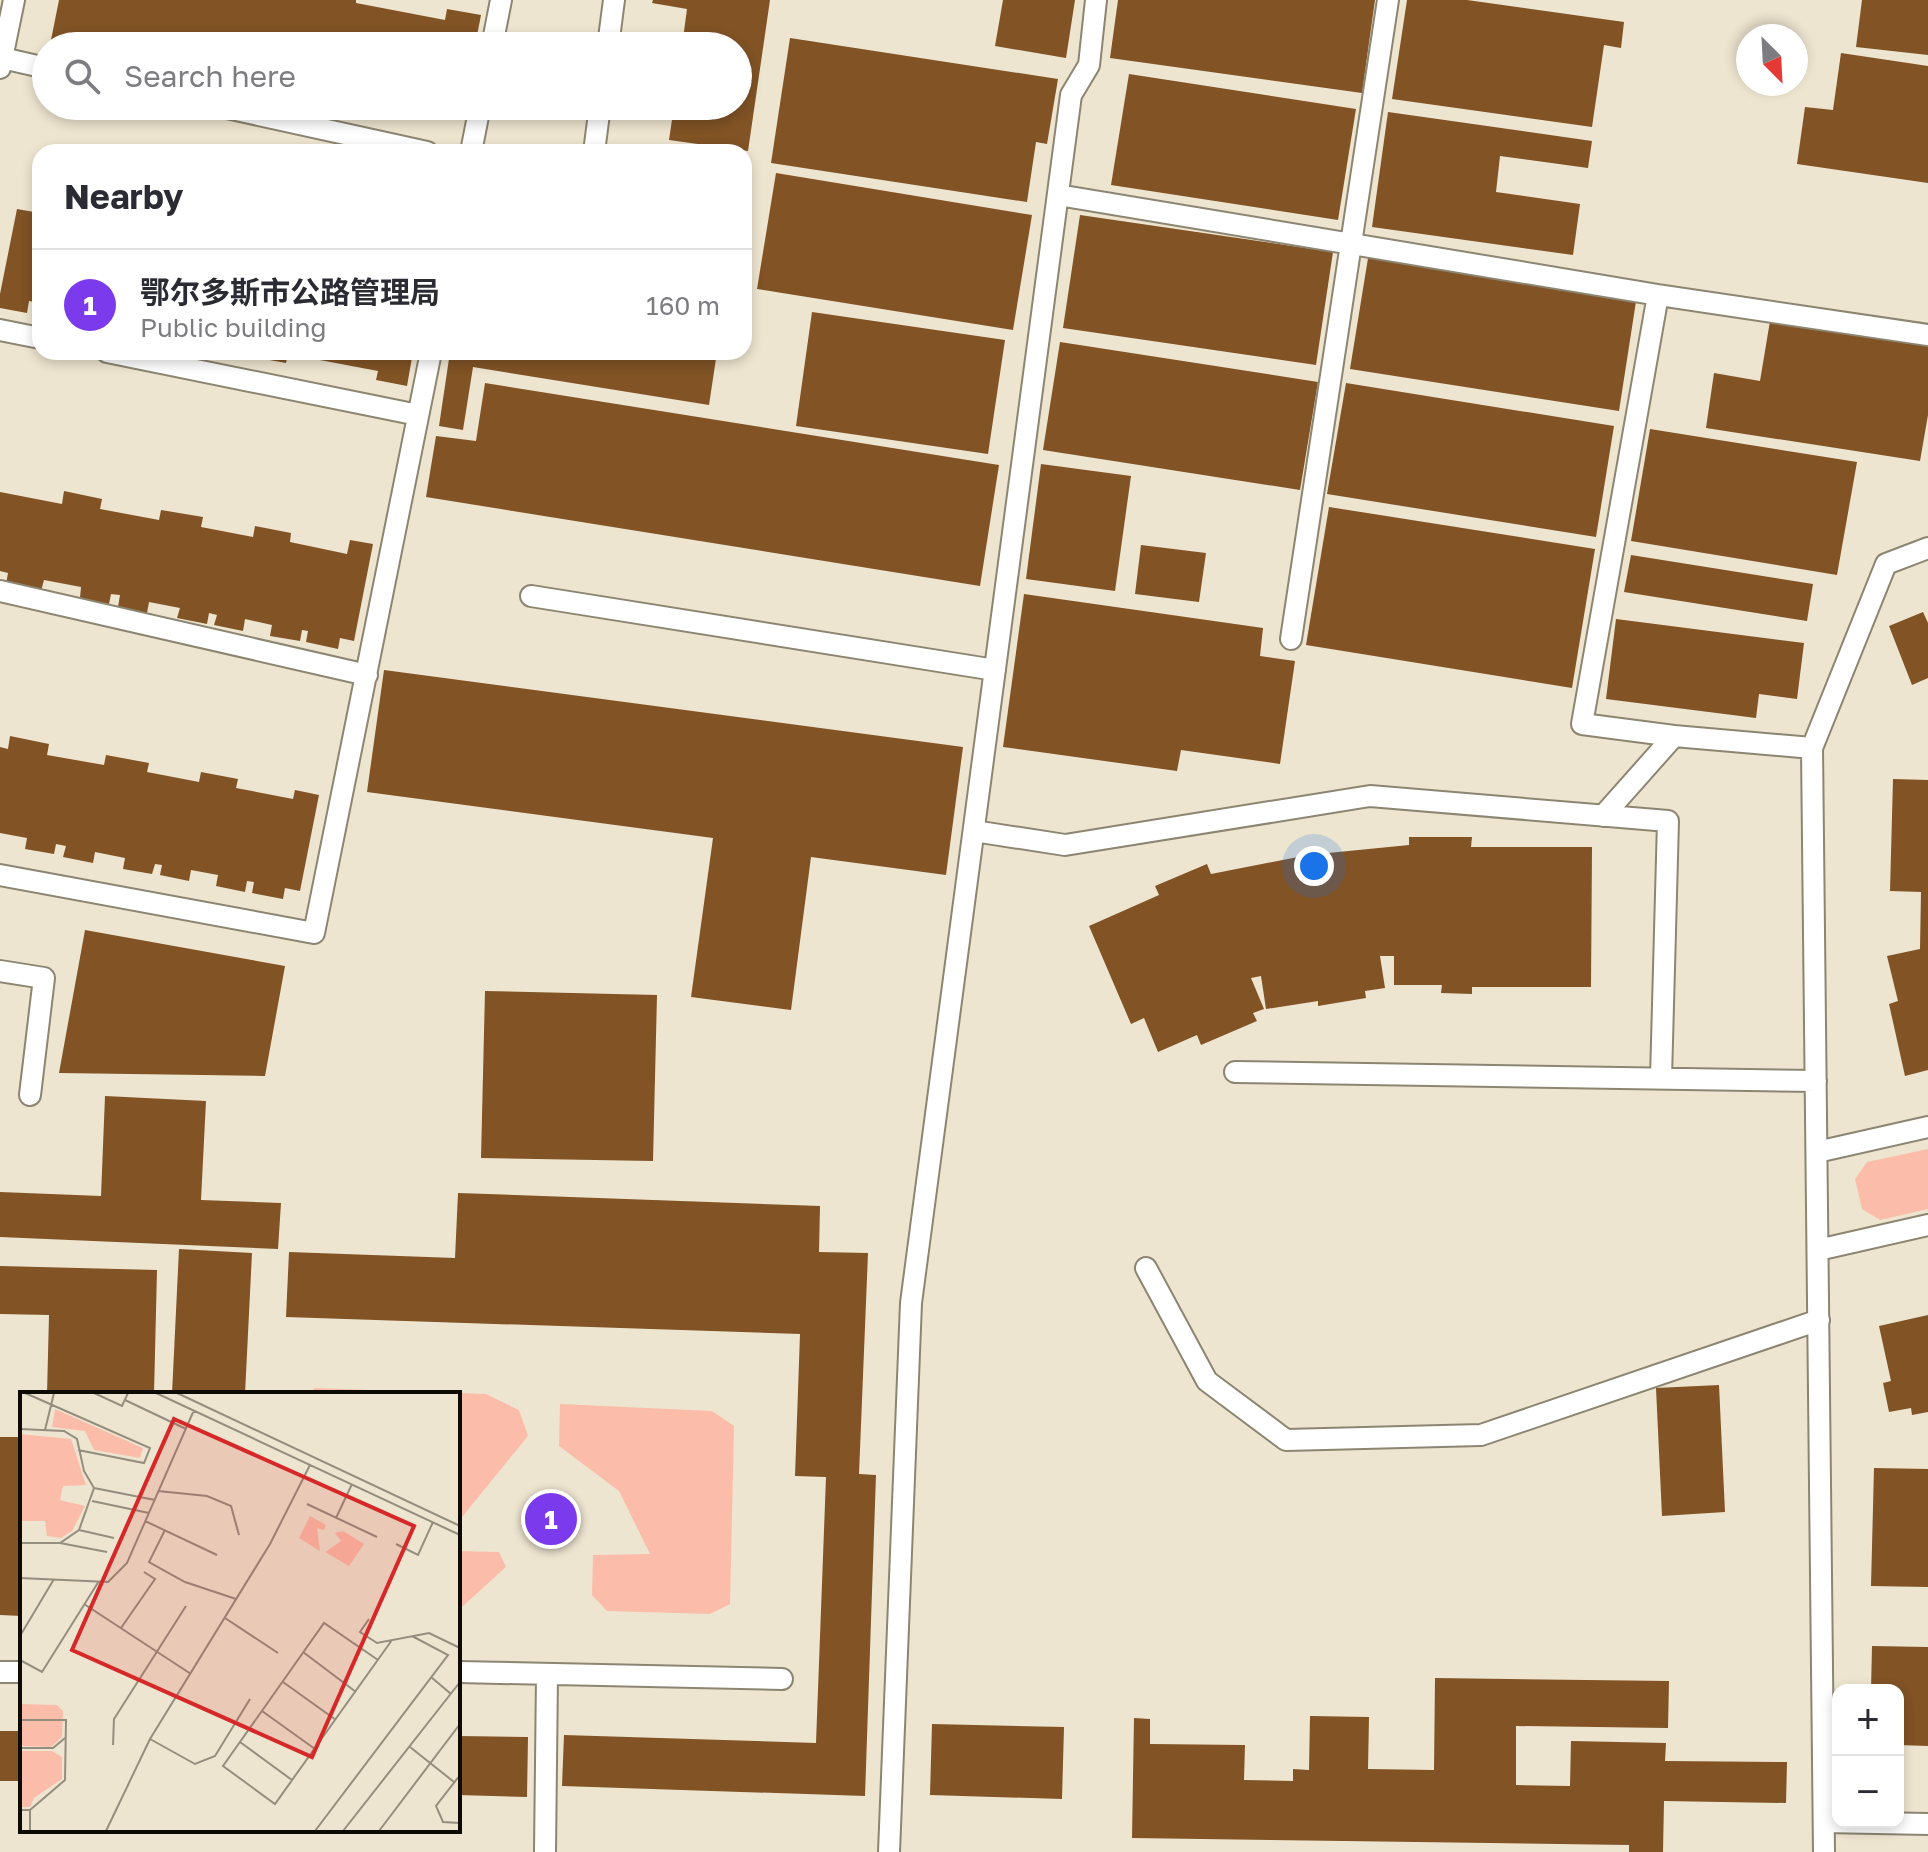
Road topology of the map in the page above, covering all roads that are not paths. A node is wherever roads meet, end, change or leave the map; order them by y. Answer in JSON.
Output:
{"nodes":[{"id":1,"x":14,"y":0,"type":"edge"},
{"id":2,"x":501,"y":0,"type":"edge"},
{"id":3,"x":614,"y":0,"type":"edge"},
{"id":4,"x":1096,"y":0,"type":"edge"},
{"id":5,"x":1388,"y":0,"type":"edge"},
{"id":6,"x":495,"y":32,"type":"edge"},
{"id":7,"x":610,"y":32,"type":"edge"},
{"id":8,"x":1,"y":63,"type":"edge"},
{"id":9,"x":32,"y":66,"type":"edge"},
{"id":10,"x":282,"y":120,"type":"edge"},
{"id":11,"x":477,"y":120,"type":"edge"},
{"id":12,"x":598,"y":120,"type":"edge"},
{"id":13,"x":391,"y":144,"type":"edge"},
{"id":14,"x":473,"y":144,"type":"edge"},
{"id":15,"x":595,"y":144,"type":"edge"},
{"id":16,"x":1058,"y":195,"type":"junction"},
{"id":17,"x":1351,"y":244,"type":"junction"},
{"id":18,"x":1658,"y":295,"type":"junction"},
{"id":19,"x":0,"y":330,"type":"edge"},
{"id":20,"x":1928,"y":335,"type":"edge"},
{"id":21,"x":32,"y":336,"type":"edge"},
{"id":22,"x":146,"y":360,"type":"edge"},
{"id":23,"x":429,"y":360,"type":"edge"},
{"id":24,"x":418,"y":415,"type":"junction"},
{"id":25,"x":1928,"y":548,"type":"edge"},
{"id":26,"x":0,"y":591,"type":"edge"},
{"id":27,"x":531,"y":596,"type":"dead end"},
{"id":28,"x":1291,"y":639,"type":"dead end"},
{"id":29,"x":995,"y":670,"type":"junction"},
{"id":30,"x":367,"y":675,"type":"junction"},
{"id":31,"x":1674,"y":736,"type":"junction"},
{"id":32,"x":1812,"y":748,"type":"junction"},
{"id":33,"x":1603,"y":816,"type":"junction"},
{"id":34,"x":974,"y":831,"type":"junction"},
{"id":35,"x":0,"y":875,"type":"edge"},
{"id":36,"x":0,"y":971,"type":"edge"},
{"id":37,"x":1235,"y":1072,"type":"dead end"},
{"id":38,"x":1661,"y":1078,"type":"junction"},
{"id":39,"x":1816,"y":1081,"type":"junction"},
{"id":40,"x":30,"y":1095,"type":"dead end"},
{"id":41,"x":1928,"y":1127,"type":"edge"},
{"id":42,"x":1817,"y":1152,"type":"junction"},
{"id":43,"x":1928,"y":1225,"type":"edge"},
{"id":44,"x":1818,"y":1250,"type":"junction"},
{"id":45,"x":1146,"y":1268,"type":"dead end"},
{"id":46,"x":1819,"y":1320,"type":"junction"},
{"id":47,"x":460,"y":1672,"type":"edge"},
{"id":48,"x":547,"y":1675,"type":"junction"},
{"id":49,"x":782,"y":1679,"type":"dead end"},
{"id":50,"x":1824,"y":1822,"type":"junction"},
{"id":51,"x":1928,"y":1824,"type":"edge"},
{"id":52,"x":545,"y":1852,"type":"edge"},
{"id":53,"x":889,"y":1852,"type":"edge"},
{"id":54,"x":1824,"y":1852,"type":"edge"}],
"edges":[{"from":1,"to":8,"type":"lane"},
{"from":2,"to":6,"type":"lane"},
{"from":3,"to":7,"type":"lane"},
{"from":4,"to":16,"type":"lane"},
{"from":5,"to":17,"type":"lane"},
{"from":8,"to":9,"type":"lane"},
{"from":10,"to":13,"type":"lane"},
{"from":11,"to":14,"type":"lane"},
{"from":12,"to":15,"type":"lane"},
{"from":16,"to":17,"type":"lane"},
{"from":16,"to":29,"type":"lane"},
{"from":17,"to":18,"type":"lane"},
{"from":17,"to":28,"type":"lane"},
{"from":18,"to":20,"type":"lane"},
{"from":18,"to":31,"type":"lane"},
{"from":19,"to":21,"type":"lane"},
{"from":22,"to":24,"type":"lane"},
{"from":23,"to":24,"type":"lane"},
{"from":24,"to":30,"type":"lane"},
{"from":25,"to":32,"type":"lane"},
{"from":26,"to":30,"type":"lane"},
{"from":27,"to":29,"type":"lane"},
{"from":29,"to":34,"type":"lane"},
{"from":30,"to":35,"type":"lane"},
{"from":31,"to":32,"type":"lane"},
{"from":31,"to":33,"type":"lane"},
{"from":32,"to":39,"type":"lane"},
{"from":33,"to":34,"type":"lane"},
{"from":33,"to":38,"type":"lane"},
{"from":34,"to":53,"type":"lane"},
{"from":36,"to":40,"type":"lane"},
{"from":37,"to":38,"type":"lane"},
{"from":38,"to":39,"type":"lane"},
{"from":39,"to":42,"type":"lane"},
{"from":41,"to":42,"type":"lane"},
{"from":42,"to":44,"type":"lane"},
{"from":43,"to":44,"type":"lane"},
{"from":44,"to":46,"type":"lane"},
{"from":45,"to":46,"type":"lane"},
{"from":46,"to":50,"type":"lane"},
{"from":47,"to":48,"type":"lane"},
{"from":48,"to":49,"type":"lane"},
{"from":48,"to":52,"type":"lane"},
{"from":50,"to":51,"type":"lane"},
{"from":50,"to":54,"type":"lane"}]}
